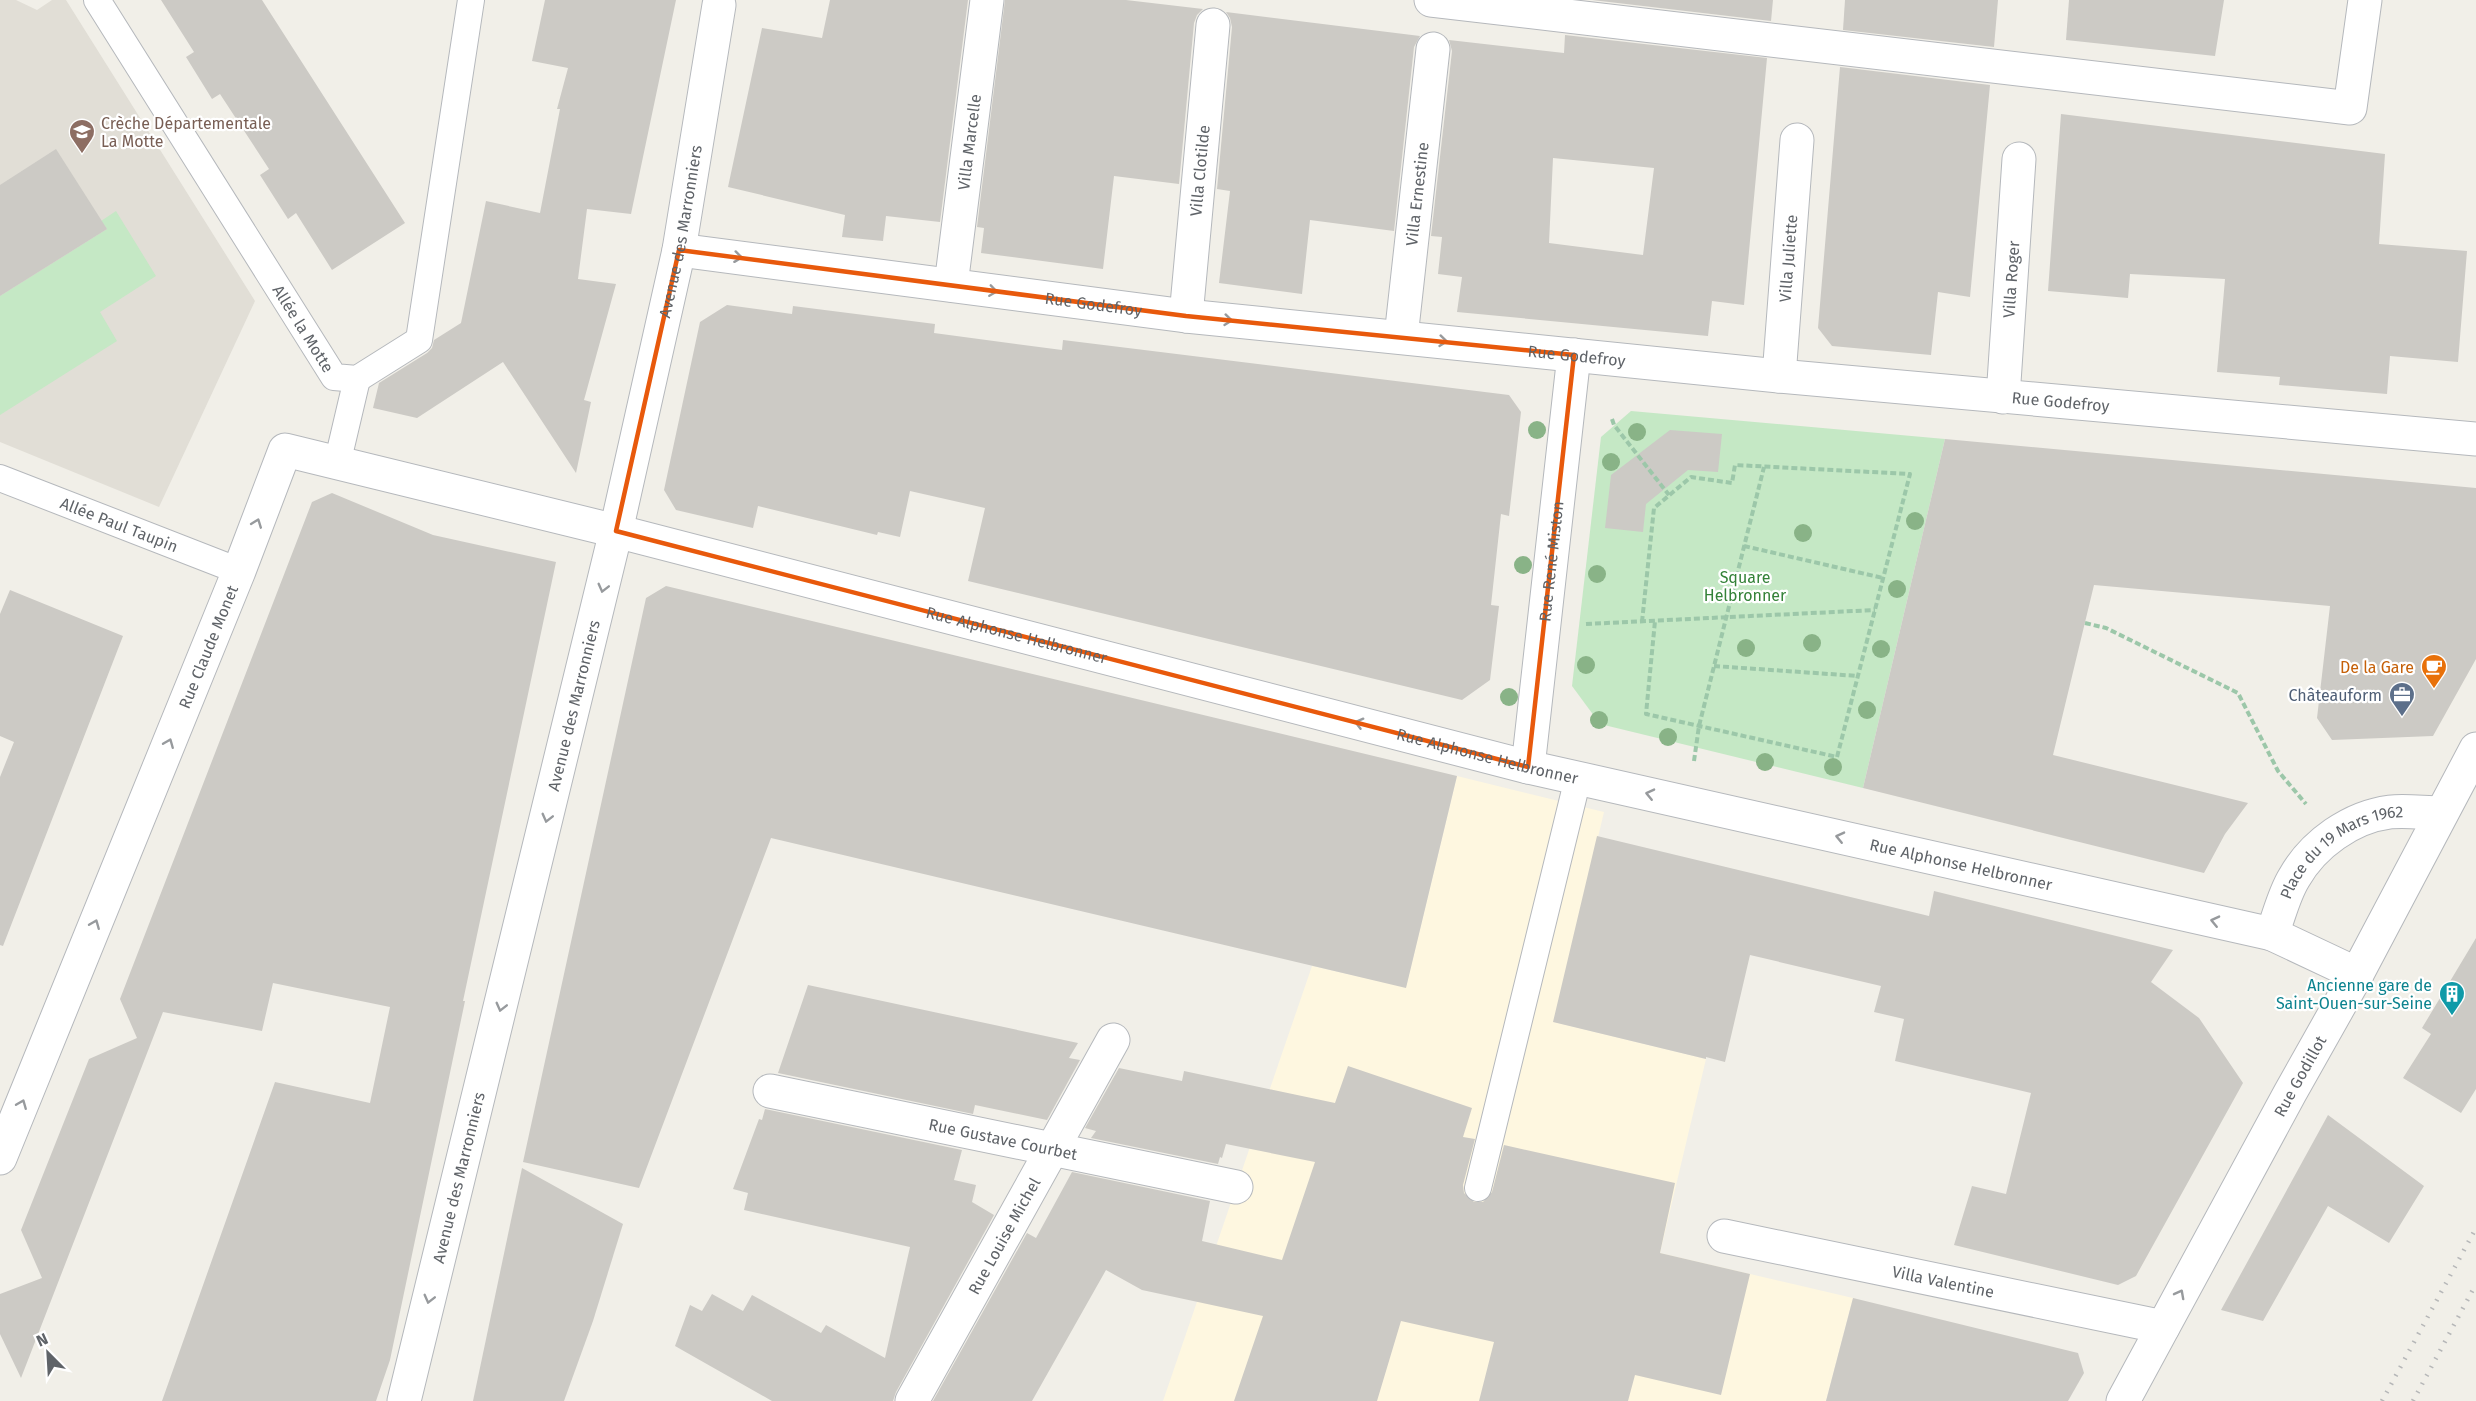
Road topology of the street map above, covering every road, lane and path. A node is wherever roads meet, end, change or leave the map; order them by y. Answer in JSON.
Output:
{"nodes":[{"id":1,"x":97,"y":0,"type":"edge"},
{"id":2,"x":471,"y":0,"type":"edge"},
{"id":3,"x":987,"y":0,"type":"edge"},
{"id":4,"x":1431,"y":0,"type":"edge"},
{"id":5,"x":2365,"y":0,"type":"edge"},
{"id":6,"x":719,"y":5,"type":"dead end"},
{"id":7,"x":1213,"y":25,"type":"dead end"},
{"id":8,"x":1433,"y":50,"type":"dead end"},
{"id":9,"x":1797,"y":140,"type":"dead end"},
{"id":10,"x":2019,"y":159,"type":"dead end"},
{"id":11,"x":680,"y":250,"type":"junction"},
{"id":12,"x":951,"y":285,"type":"junction"},
{"id":13,"x":1186,"y":316,"type":"junction"},
{"id":14,"x":1401,"y":337,"type":"junction"},
{"id":15,"x":1574,"y":355,"type":"junction"},
{"id":16,"x":1779,"y":376,"type":"junction"},
{"id":17,"x":357,"y":379,"type":"junction"},
{"id":18,"x":2003,"y":397,"type":"junction"},
{"id":19,"x":1611,"y":415,"type":"dead end"},
{"id":20,"x":2476,"y":439,"type":"edge"},
{"id":21,"x":337,"y":464,"type":"junction"},
{"id":22,"x":1764,"y":467,"type":"junction"},
{"id":23,"x":0,"y":478,"type":"edge"},
{"id":24,"x":1669,"y":495,"type":"junction"},
{"id":25,"x":616,"y":531,"type":"junction"},
{"id":26,"x":1744,"y":546,"type":"junction"},
{"id":27,"x":239,"y":571,"type":"junction"},
{"id":28,"x":1883,"y":578,"type":"junction"},
{"id":29,"x":1875,"y":610,"type":"junction"},
{"id":30,"x":1727,"y":617,"type":"junction"},
{"id":31,"x":1655,"y":621,"type":"junction"},
{"id":32,"x":1641,"y":622,"type":"junction"},
{"id":33,"x":2085,"y":623,"type":"dead end"},
{"id":34,"x":1544,"y":627,"type":"junction"},
{"id":35,"x":1714,"y":666,"type":"junction"},
{"id":36,"x":1858,"y":676,"type":"junction"},
{"id":37,"x":1700,"y":726,"type":"junction"},
{"id":38,"x":2476,"y":749,"type":"edge"},
{"id":39,"x":1528,"y":767,"type":"junction"},
{"id":40,"x":1578,"y":778,"type":"junction"},
{"id":41,"x":1687,"y":803,"type":"junction"},
{"id":42,"x":2441,"y":813,"type":"junction"},
{"id":43,"x":2332,"y":835,"type":"junction"},
{"id":44,"x":2272,"y":934,"type":"junction"},
{"id":45,"x":2357,"y":974,"type":"junction"},
{"id":46,"x":1113,"y":1040,"type":"dead end"},
{"id":47,"x":770,"y":1091,"type":"dead end"},
{"id":48,"x":1053,"y":1150,"type":"junction"},
{"id":49,"x":0,"y":1158,"type":"edge"},
{"id":50,"x":1236,"y":1187,"type":"dead end"},
{"id":51,"x":1478,"y":1188,"type":"dead end"},
{"id":52,"x":1724,"y":1236,"type":"dead end"},
{"id":53,"x":2163,"y":1327,"type":"junction"},
{"id":54,"x":404,"y":1401,"type":"edge"},
{"id":55,"x":912,"y":1401,"type":"edge"},
{"id":56,"x":2123,"y":1401,"type":"edge"}],
"edges":[{"from":1,"to":17,"type":"lane","name":"Allée la Motte"},
{"from":2,"to":17,"type":"lane","name":"Allée la Motte"},
{"from":3,"to":12,"type":"street","name":"Villa Marcelle"},
{"from":4,"to":5,"type":"street"},
{"from":6,"to":11,"type":"street","name":"Avenue des Marronniers"},
{"from":7,"to":13,"type":"street","name":"Villa Clotilde"},
{"from":8,"to":14,"type":"street","name":"Villa Ernestine"},
{"from":9,"to":16,"type":"street","name":"Villa Juliette"},
{"from":10,"to":18,"type":"street","name":"Villa Roger"},
{"from":11,"to":12,"type":"street","name":"Rue Godefroy","one_way":true},
{"from":11,"to":25,"type":"street","name":"Avenue des Marronniers"},
{"from":12,"to":13,"type":"street","name":"Rue Godefroy","one_way":true},
{"from":13,"to":14,"type":"street","name":"Rue Godefroy","one_way":true},
{"from":14,"to":15,"type":"street","name":"Rue Godefroy","one_way":true},
{"from":15,"to":16,"type":"street","name":"Rue Godefroy"},
{"from":15,"to":34,"type":"street","name":"Rue René Miston"},
{"from":16,"to":18,"type":"street","name":"Rue Godefroy"},
{"from":17,"to":21,"type":"lane"},
{"from":18,"to":20,"type":"street","name":"Rue Godefroy"},
{"from":19,"to":24,"type":"path"},
{"from":21,"to":25,"type":"street","name":"Rue Claude Monet"},
{"from":27,"to":21,"type":"street","name":"Rue Claude Monet","one_way":true},
{"from":22,"to":24,"type":"path"},
{"from":22,"to":26,"type":"path"},
{"from":22,"to":28,"type":"path"},
{"from":23,"to":27,"type":"lane","name":"Allée Paul Taupin"},
{"from":24,"to":32,"type":"path"},
{"from":39,"to":25,"type":"street","name":"Rue Alphonse Helbronner","one_way":true},
{"from":25,"to":54,"type":"street","name":"Avenue des Marronniers","one_way":true},
{"from":26,"to":28,"type":"path"},
{"from":26,"to":30,"type":"path"},
{"from":49,"to":27,"type":"street","name":"Rue Claude Monet","one_way":true},
{"from":28,"to":29,"type":"path"},
{"from":29,"to":30,"type":"path"},
{"from":29,"to":36,"type":"path"},
{"from":30,"to":31,"type":"path"},
{"from":30,"to":35,"type":"path"},
{"from":31,"to":32,"type":"path"},
{"from":31,"to":37,"type":"path"},
{"from":32,"to":34,"type":"path"},
{"from":33,"to":43,"type":"path"},
{"from":34,"to":39,"type":"street","name":"Rue René Miston"},
{"from":35,"to":36,"type":"path"},
{"from":35,"to":37,"type":"path"},
{"from":36,"to":37,"type":"path"},
{"from":37,"to":41,"type":"path"},
{"from":38,"to":42,"type":"street","name":"Rue Godillot"},
{"from":39,"to":40,"type":"street","name":"Rue Alphonse Helbronner"},
{"from":41,"to":40,"type":"street","name":"Rue Alphonse Helbronner","one_way":true},
{"from":40,"to":51,"type":"lane"},
{"from":44,"to":41,"type":"street","name":"Rue Alphonse Helbronner","one_way":true},
{"from":42,"to":43,"type":"street","name":"Place du 19 Mars 1962"},
{"from":42,"to":45,"type":"street","name":"Rue Godillot"},
{"from":43,"to":44,"type":"street","name":"Place du 19 Mars 1962"},
{"from":44,"to":45,"type":"street","name":"Rue Alphonse Helbronner"},
{"from":53,"to":45,"type":"street","name":"Rue Godillot","one_way":true},
{"from":46,"to":48,"type":"street","name":"Rue Louise Michel"},
{"from":47,"to":48,"type":"street","name":"Rue Gustave Courbet"},
{"from":48,"to":50,"type":"street","name":"Rue Gustave Courbet"},
{"from":48,"to":55,"type":"street","name":"Rue Louise Michel"},
{"from":52,"to":53,"type":"street","name":"Villa Valentine"},
{"from":53,"to":56,"type":"street","name":"Rue Godillot"}]}
